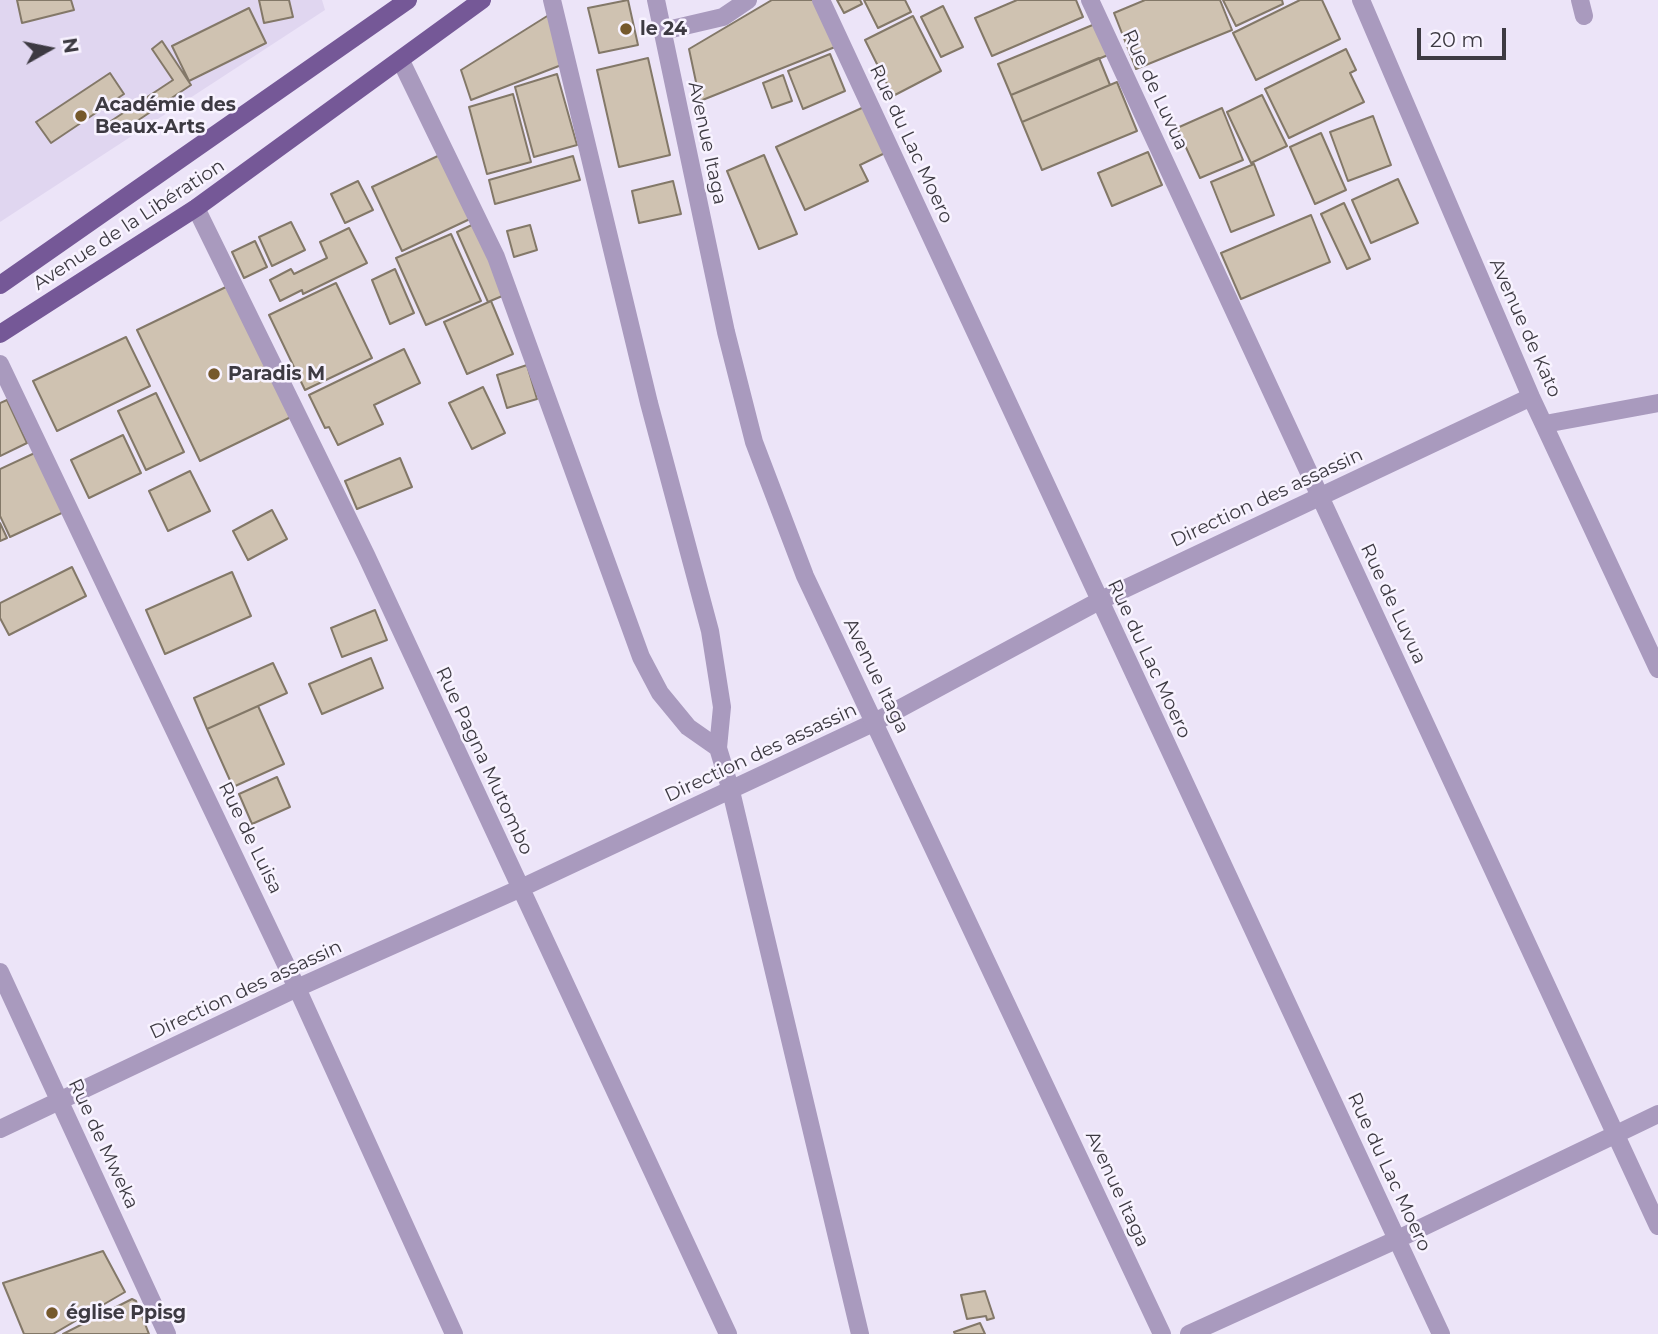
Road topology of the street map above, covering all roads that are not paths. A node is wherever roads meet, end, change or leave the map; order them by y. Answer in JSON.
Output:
{"nodes":[{"id":1,"x":408,"y":0,"type":"edge"},
{"id":2,"x":482,"y":0,"type":"edge"},
{"id":3,"x":552,"y":0,"type":"edge"},
{"id":4,"x":656,"y":0,"type":"edge"},
{"id":5,"x":748,"y":0,"type":"edge"},
{"id":6,"x":821,"y":0,"type":"edge"},
{"id":7,"x":1090,"y":0,"type":"edge"},
{"id":8,"x":1361,"y":0,"type":"edge"},
{"id":9,"x":663,"y":31,"type":"junction"},
{"id":10,"x":401,"y":61,"type":"junction"},
{"id":11,"x":196,"y":208,"type":"junction"},
{"id":12,"x":0,"y":285,"type":"edge"},
{"id":13,"x":0,"y":334,"type":"edge"},
{"id":14,"x":0,"y":364,"type":"edge"},
{"id":15,"x":1531,"y":397,"type":"junction"},
{"id":16,"x":1658,"y":403,"type":"edge"},
{"id":17,"x":1545,"y":424,"type":"junction"},
{"id":18,"x":1320,"y":495,"type":"junction"},
{"id":19,"x":1099,"y":601,"type":"junction"},
{"id":20,"x":1658,"y":668,"type":"edge"},
{"id":21,"x":875,"y":722,"type":"junction"},
{"id":22,"x":718,"y":748,"type":"junction"},
{"id":23,"x":731,"y":790,"type":"junction"},
{"id":24,"x":519,"y":889,"type":"junction"},
{"id":25,"x":0,"y":972,"type":"edge"},
{"id":26,"x":298,"y":988,"type":"junction"},
{"id":27,"x":60,"y":1102,"type":"junction"},
{"id":28,"x":1658,"y":1114,"type":"edge"},
{"id":29,"x":0,"y":1129,"type":"edge"},
{"id":30,"x":1615,"y":1134,"type":"junction"},
{"id":31,"x":1658,"y":1226,"type":"edge"},
{"id":32,"x":1398,"y":1239,"type":"junction"},
{"id":33,"x":167,"y":1334,"type":"edge"},
{"id":34,"x":454,"y":1334,"type":"edge"},
{"id":35,"x":728,"y":1334,"type":"edge"},
{"id":36,"x":860,"y":1334,"type":"edge"},
{"id":37,"x":1162,"y":1334,"type":"edge"},
{"id":38,"x":1189,"y":1334,"type":"edge"},
{"id":39,"x":1441,"y":1334,"type":"edge"}],
"edges":[{"from":1,"to":12,"type":"main road","name":"Avenue de la Libération"},
{"from":2,"to":10,"type":"main road","name":"Avenue de la Libération"},
{"from":3,"to":22,"type":"street"},
{"from":4,"to":9,"type":"street","name":"Avenue Itaga"},
{"from":5,"to":9,"type":"street"},
{"from":6,"to":19,"type":"street","name":"Rue du Lac Moero"},
{"from":7,"to":18,"type":"street","name":"Rue de Luvua"},
{"from":8,"to":15,"type":"street","name":"Avenue de Kato"},
{"from":9,"to":21,"type":"street","name":"Avenue Itaga"},
{"from":10,"to":11,"type":"main road","name":"Avenue de la Libération"},
{"from":10,"to":22,"type":"street"},
{"from":11,"to":13,"type":"main road","name":"Avenue de la Libération"},
{"from":11,"to":24,"type":"street","name":"Rue Pagna Mutombo"},
{"from":14,"to":26,"type":"street","name":"Rue de Luisa"},
{"from":15,"to":17,"type":"street","name":"Avenue de Kato"},
{"from":15,"to":18,"type":"street","name":"Direction des assassin"},
{"from":16,"to":17,"type":"street"},
{"from":17,"to":20,"type":"street","name":"Avenue de Kato"},
{"from":18,"to":19,"type":"street","name":"Direction des assassin"},
{"from":18,"to":30,"type":"street","name":"Rue de Luvua"},
{"from":19,"to":21,"type":"street","name":"Direction des assassin"},
{"from":19,"to":32,"type":"street","name":"Rue du Lac Moero"},
{"from":21,"to":23,"type":"street","name":"Direction des assassin"},
{"from":21,"to":37,"type":"street","name":"Avenue Itaga"},
{"from":22,"to":23,"type":"street"},
{"from":23,"to":24,"type":"street","name":"Direction des assassin"},
{"from":23,"to":36,"type":"street"},
{"from":24,"to":26,"type":"street","name":"Direction des assassin"},
{"from":24,"to":35,"type":"street","name":"Rue Pagna Mutombo"},
{"from":25,"to":27,"type":"street","name":"Rue de Mweka"},
{"from":26,"to":27,"type":"street","name":"Direction des assassin"},
{"from":26,"to":34,"type":"street","name":"Rue de Luisa"},
{"from":27,"to":29,"type":"street","name":"Direction des assassin"},
{"from":27,"to":33,"type":"street","name":"Rue de Mweka"},
{"from":28,"to":30,"type":"street"},
{"from":30,"to":31,"type":"street","name":"Rue de Luvua"},
{"from":30,"to":32,"type":"street"},
{"from":32,"to":38,"type":"street"},
{"from":32,"to":39,"type":"street","name":"Rue du Lac Moero"}]}
